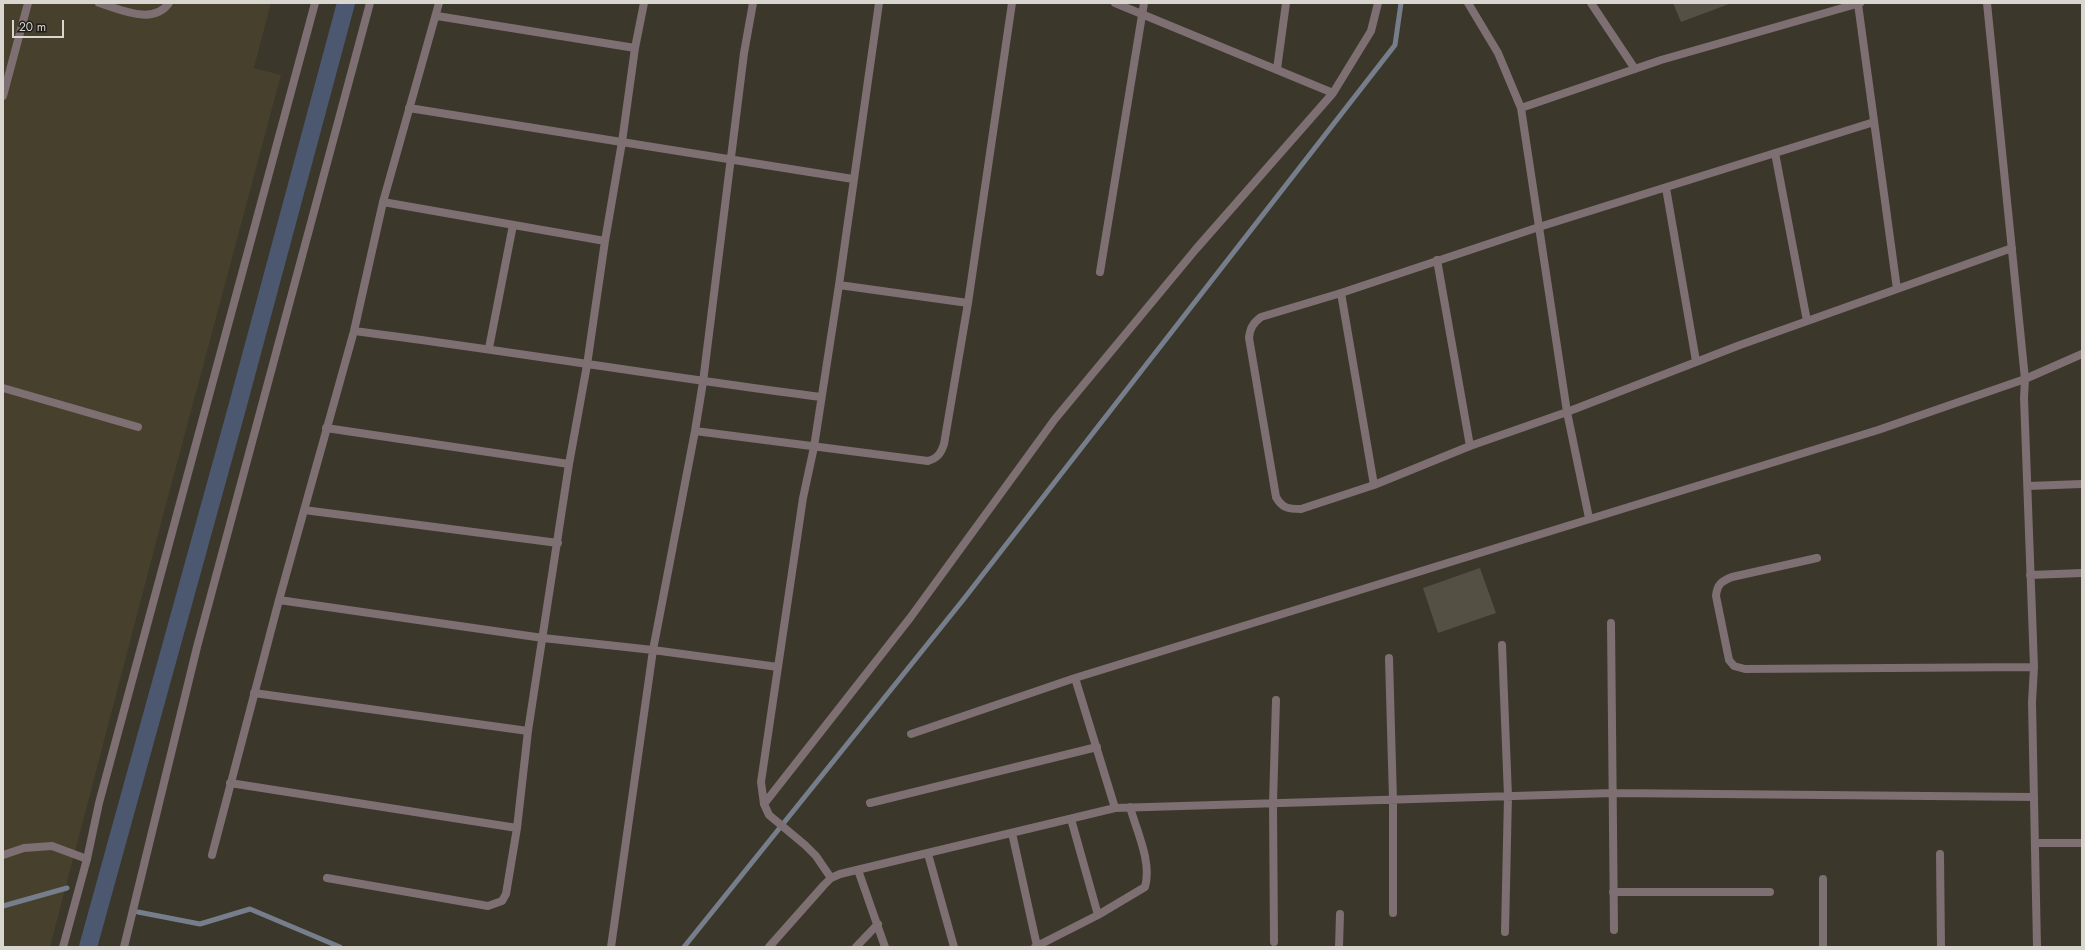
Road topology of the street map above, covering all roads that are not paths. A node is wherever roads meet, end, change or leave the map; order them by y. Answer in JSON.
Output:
{"nodes":[{"id":1,"x":28,"y":3,"type":"edge"},
{"id":2,"x":99,"y":3,"type":"edge"},
{"id":3,"x":169,"y":3,"type":"edge"},
{"id":4,"x":315,"y":3,"type":"edge"},
{"id":5,"x":370,"y":3,"type":"edge"},
{"id":6,"x":439,"y":3,"type":"edge"},
{"id":7,"x":644,"y":3,"type":"edge"},
{"id":8,"x":753,"y":3,"type":"edge"},
{"id":9,"x":879,"y":3,"type":"edge"},
{"id":10,"x":1012,"y":3,"type":"edge"},
{"id":11,"x":1115,"y":3,"type":"edge"},
{"id":12,"x":1144,"y":3,"type":"edge"},
{"id":13,"x":1286,"y":3,"type":"edge"},
{"id":14,"x":1378,"y":3,"type":"edge"},
{"id":15,"x":1468,"y":3,"type":"edge"},
{"id":16,"x":1591,"y":3,"type":"edge"},
{"id":17,"x":1859,"y":3,"type":"edge"},
{"id":18,"x":1987,"y":3,"type":"edge"},
{"id":19,"x":1142,"y":15,"type":"junction"},
{"id":20,"x":436,"y":16,"type":"junction"},
{"id":21,"x":635,"y":48,"type":"junction"},
{"id":22,"x":1277,"y":69,"type":"junction"},
{"id":23,"x":1635,"y":69,"type":"junction"},
{"id":24,"x":1333,"y":93,"type":"junction"},
{"id":25,"x":3,"y":95,"type":"edge"},
{"id":26,"x":410,"y":108,"type":"junction"},
{"id":27,"x":1521,"y":108,"type":"junction"},
{"id":28,"x":1874,"y":122,"type":"junction"},
{"id":29,"x":622,"y":142,"type":"junction"},
{"id":30,"x":1775,"y":153,"type":"junction"},
{"id":31,"x":730,"y":158,"type":"junction"},
{"id":32,"x":853,"y":179,"type":"junction"},
{"id":33,"x":1666,"y":188,"type":"junction"},
{"id":34,"x":383,"y":202,"type":"junction"},
{"id":35,"x":512,"y":224,"type":"junction"},
{"id":36,"x":1539,"y":227,"type":"junction"},
{"id":37,"x":605,"y":241,"type":"junction"},
{"id":38,"x":2012,"y":248,"type":"junction"},
{"id":39,"x":1437,"y":260,"type":"junction"},
{"id":40,"x":1100,"y":272,"type":"dead end"},
{"id":41,"x":839,"y":285,"type":"junction"},
{"id":42,"x":1897,"y":289,"type":"junction"},
{"id":43,"x":1341,"y":293,"type":"junction"},
{"id":44,"x":968,"y":304,"type":"junction"},
{"id":45,"x":1807,"y":321,"type":"junction"},
{"id":46,"x":354,"y":331,"type":"junction"},
{"id":47,"x":489,"y":348,"type":"junction"},
{"id":48,"x":2082,"y":354,"type":"edge"},
{"id":49,"x":1696,"y":361,"type":"junction"},
{"id":50,"x":587,"y":365,"type":"junction"},
{"id":51,"x":2025,"y":379,"type":"junction"},
{"id":52,"x":703,"y":382,"type":"junction"},
{"id":53,"x":3,"y":388,"type":"edge"},
{"id":54,"x":821,"y":397,"type":"junction"},
{"id":55,"x":1567,"y":412,"type":"junction"},
{"id":56,"x":138,"y":427,"type":"dead end"},
{"id":57,"x":326,"y":428,"type":"junction"},
{"id":58,"x":695,"y":431,"type":"junction"},
{"id":59,"x":1470,"y":446,"type":"junction"},
{"id":60,"x":814,"y":448,"type":"junction"},
{"id":61,"x":569,"y":464,"type":"junction"},
{"id":62,"x":2082,"y":484,"type":"edge"},
{"id":63,"x":1374,"y":485,"type":"junction"},
{"id":64,"x":2028,"y":486,"type":"junction"},
{"id":65,"x":304,"y":510,"type":"junction"},
{"id":66,"x":1589,"y":518,"type":"junction"},
{"id":67,"x":558,"y":543,"type":"junction"},
{"id":68,"x":1817,"y":558,"type":"dead end"},
{"id":69,"x":2082,"y":573,"type":"edge"},
{"id":70,"x":2030,"y":575,"type":"junction"},
{"id":71,"x":279,"y":600,"type":"junction"},
{"id":72,"x":1611,"y":623,"type":"dead end"},
{"id":73,"x":543,"y":638,"type":"junction"},
{"id":74,"x":1502,"y":645,"type":"dead end"},
{"id":75,"x":653,"y":650,"type":"junction"},
{"id":76,"x":1389,"y":658,"type":"dead end"},
{"id":77,"x":778,"y":667,"type":"junction"},
{"id":78,"x":2034,"y":667,"type":"junction"},
{"id":79,"x":1075,"y":678,"type":"junction"},
{"id":80,"x":254,"y":693,"type":"junction"},
{"id":81,"x":1276,"y":700,"type":"dead end"},
{"id":82,"x":528,"y":731,"type":"junction"},
{"id":83,"x":911,"y":734,"type":"dead end"},
{"id":84,"x":1097,"y":747,"type":"junction"},
{"id":85,"x":230,"y":783,"type":"junction"},
{"id":86,"x":1613,"y":793,"type":"junction"},
{"id":87,"x":1508,"y":796,"type":"junction"},
{"id":88,"x":2034,"y":797,"type":"junction"},
{"id":89,"x":1393,"y":800,"type":"junction"},
{"id":90,"x":870,"y":803,"type":"dead end"},
{"id":91,"x":1273,"y":803,"type":"junction"},
{"id":92,"x":764,"y":804,"type":"junction"},
{"id":93,"x":1130,"y":807,"type":"junction"},
{"id":94,"x":1115,"y":808,"type":"junction"},
{"id":95,"x":1071,"y":819,"type":"junction"},
{"id":96,"x":517,"y":828,"type":"junction"},
{"id":97,"x":1012,"y":833,"type":"junction"},
{"id":98,"x":2035,"y":843,"type":"junction"},
{"id":99,"x":2082,"y":843,"type":"edge"},
{"id":100,"x":212,"y":854,"type":"dead end"},
{"id":101,"x":928,"y":854,"type":"junction"},
{"id":102,"x":1940,"y":854,"type":"dead end"},
{"id":103,"x":3,"y":855,"type":"edge"},
{"id":104,"x":87,"y":859,"type":"junction"},
{"id":105,"x":858,"y":870,"type":"junction"},
{"id":106,"x":327,"y":878,"type":"dead end"},
{"id":107,"x":832,"y":878,"type":"junction"},
{"id":108,"x":1823,"y":879,"type":"dead end"},
{"id":109,"x":1613,"y":892,"type":"junction"},
{"id":110,"x":1770,"y":892,"type":"dead end"},
{"id":111,"x":1393,"y":913,"type":"dead end"},
{"id":112,"x":1340,"y":914,"type":"dead end"},
{"id":113,"x":1098,"y":915,"type":"junction"},
{"id":114,"x":878,"y":924,"type":"junction"},
{"id":115,"x":1614,"y":930,"type":"dead end"},
{"id":116,"x":1506,"y":932,"type":"dead end"},
{"id":117,"x":1274,"y":942,"type":"dead end"},
{"id":118,"x":63,"y":947,"type":"edge"},
{"id":119,"x":124,"y":947,"type":"edge"},
{"id":120,"x":611,"y":947,"type":"edge"},
{"id":121,"x":769,"y":947,"type":"edge"},
{"id":122,"x":856,"y":947,"type":"edge"},
{"id":123,"x":885,"y":947,"type":"edge"},
{"id":124,"x":954,"y":947,"type":"edge"},
{"id":125,"x":1036,"y":947,"type":"edge"},
{"id":126,"x":1339,"y":947,"type":"edge"},
{"id":127,"x":1824,"y":947,"type":"edge"},
{"id":128,"x":1941,"y":947,"type":"edge"},
{"id":129,"x":2037,"y":947,"type":"edge"}],
"edges":[{"from":1,"to":25,"type":"street"},
{"from":2,"to":3,"type":"street"},
{"from":4,"to":104,"type":"street"},
{"from":5,"to":119,"type":"street"},
{"from":6,"to":20,"type":"street"},
{"from":7,"to":21,"type":"street"},
{"from":8,"to":31,"type":"street"},
{"from":9,"to":32,"type":"street"},
{"from":10,"to":44,"type":"street"},
{"from":11,"to":19,"type":"street"},
{"from":12,"to":19,"type":"street"},
{"from":13,"to":22,"type":"street"},
{"from":14,"to":24,"type":"street"},
{"from":15,"to":27,"type":"street"},
{"from":16,"to":23,"type":"street"},
{"from":17,"to":23,"type":"street"},
{"from":17,"to":28,"type":"street"},
{"from":18,"to":38,"type":"street"},
{"from":19,"to":22,"type":"street"},
{"from":19,"to":40,"type":"street"},
{"from":20,"to":21,"type":"street"},
{"from":20,"to":26,"type":"street"},
{"from":21,"to":29,"type":"street"},
{"from":22,"to":24,"type":"street"},
{"from":23,"to":27,"type":"street"},
{"from":24,"to":92,"type":"street"},
{"from":26,"to":29,"type":"street"},
{"from":26,"to":34,"type":"street"},
{"from":27,"to":36,"type":"street"},
{"from":28,"to":30,"type":"street"},
{"from":28,"to":42,"type":"street"},
{"from":29,"to":31,"type":"street"},
{"from":29,"to":37,"type":"street"},
{"from":30,"to":33,"type":"street"},
{"from":30,"to":45,"type":"street"},
{"from":31,"to":32,"type":"street"},
{"from":31,"to":52,"type":"street"},
{"from":32,"to":41,"type":"street"},
{"from":33,"to":36,"type":"street"},
{"from":33,"to":49,"type":"street"},
{"from":34,"to":35,"type":"street"},
{"from":34,"to":46,"type":"street"},
{"from":35,"to":37,"type":"street"},
{"from":35,"to":47,"type":"street"},
{"from":36,"to":39,"type":"street"},
{"from":36,"to":55,"type":"street"},
{"from":37,"to":50,"type":"street"},
{"from":38,"to":42,"type":"street"},
{"from":38,"to":51,"type":"street"},
{"from":39,"to":43,"type":"street"},
{"from":39,"to":59,"type":"street"},
{"from":41,"to":44,"type":"street"},
{"from":41,"to":54,"type":"street"},
{"from":42,"to":45,"type":"street"},
{"from":43,"to":63,"type":"street"},
{"from":43,"to":63,"type":"street"},
{"from":44,"to":60,"type":"street"},
{"from":45,"to":49,"type":"street"},
{"from":46,"to":47,"type":"street"},
{"from":46,"to":57,"type":"street"},
{"from":47,"to":50,"type":"street"},
{"from":48,"to":51,"type":"street"},
{"from":49,"to":55,"type":"street"},
{"from":50,"to":52,"type":"street"},
{"from":50,"to":61,"type":"street"},
{"from":51,"to":64,"type":"street"},
{"from":51,"to":66,"type":"street"},
{"from":52,"to":54,"type":"street"},
{"from":52,"to":58,"type":"street"},
{"from":53,"to":56,"type":"street"},
{"from":54,"to":60,"type":"street"},
{"from":55,"to":59,"type":"street"},
{"from":55,"to":66,"type":"street"},
{"from":57,"to":61,"type":"street"},
{"from":57,"to":65,"type":"street"},
{"from":58,"to":60,"type":"street"},
{"from":58,"to":75,"type":"street"},
{"from":59,"to":63,"type":"street"},
{"from":60,"to":77,"type":"street"},
{"from":61,"to":67,"type":"street"},
{"from":62,"to":64,"type":"street"},
{"from":64,"to":70,"type":"street"},
{"from":65,"to":67,"type":"street"},
{"from":65,"to":71,"type":"street"},
{"from":66,"to":79,"type":"street"},
{"from":67,"to":73,"type":"street"},
{"from":68,"to":78,"type":"street"},
{"from":69,"to":70,"type":"street"},
{"from":70,"to":78,"type":"street"},
{"from":71,"to":73,"type":"street"},
{"from":71,"to":80,"type":"street"},
{"from":72,"to":86,"type":"street"},
{"from":73,"to":75,"type":"street"},
{"from":73,"to":82,"type":"street"},
{"from":74,"to":87,"type":"street"},
{"from":75,"to":77,"type":"street"},
{"from":75,"to":120,"type":"street"},
{"from":76,"to":89,"type":"street"},
{"from":77,"to":92,"type":"street"},
{"from":78,"to":88,"type":"street"},
{"from":79,"to":83,"type":"street"},
{"from":79,"to":84,"type":"street"},
{"from":80,"to":82,"type":"street"},
{"from":80,"to":85,"type":"street"},
{"from":81,"to":91,"type":"street"},
{"from":82,"to":96,"type":"street"},
{"from":84,"to":90,"type":"street"},
{"from":84,"to":94,"type":"street"},
{"from":85,"to":96,"type":"street"},
{"from":85,"to":100,"type":"street"},
{"from":86,"to":87,"type":"street"},
{"from":86,"to":88,"type":"street"},
{"from":86,"to":109,"type":"street"},
{"from":87,"to":89,"type":"street"},
{"from":87,"to":116,"type":"street"},
{"from":88,"to":98,"type":"street"},
{"from":89,"to":91,"type":"street"},
{"from":89,"to":111,"type":"street"},
{"from":91,"to":93,"type":"street"},
{"from":91,"to":117,"type":"street"},
{"from":92,"to":107,"type":"street"},
{"from":93,"to":94,"type":"street"},
{"from":93,"to":113,"type":"street"},
{"from":94,"to":95,"type":"street"},
{"from":95,"to":97,"type":"street"},
{"from":95,"to":113,"type":"street"},
{"from":96,"to":106,"type":"street"},
{"from":97,"to":101,"type":"street"},
{"from":97,"to":125,"type":"street"},
{"from":98,"to":99,"type":"street"},
{"from":98,"to":129,"type":"street"},
{"from":101,"to":105,"type":"street"},
{"from":101,"to":124,"type":"street"},
{"from":102,"to":128,"type":"street"},
{"from":103,"to":104,"type":"street"},
{"from":104,"to":118,"type":"street"},
{"from":105,"to":107,"type":"street"},
{"from":105,"to":114,"type":"street"},
{"from":107,"to":121,"type":"street"},
{"from":108,"to":127,"type":"street"},
{"from":109,"to":110,"type":"street"},
{"from":109,"to":115,"type":"street"},
{"from":112,"to":126,"type":"street"},
{"from":113,"to":125,"type":"street"},
{"from":114,"to":122,"type":"street"},
{"from":114,"to":123,"type":"street"}]}
